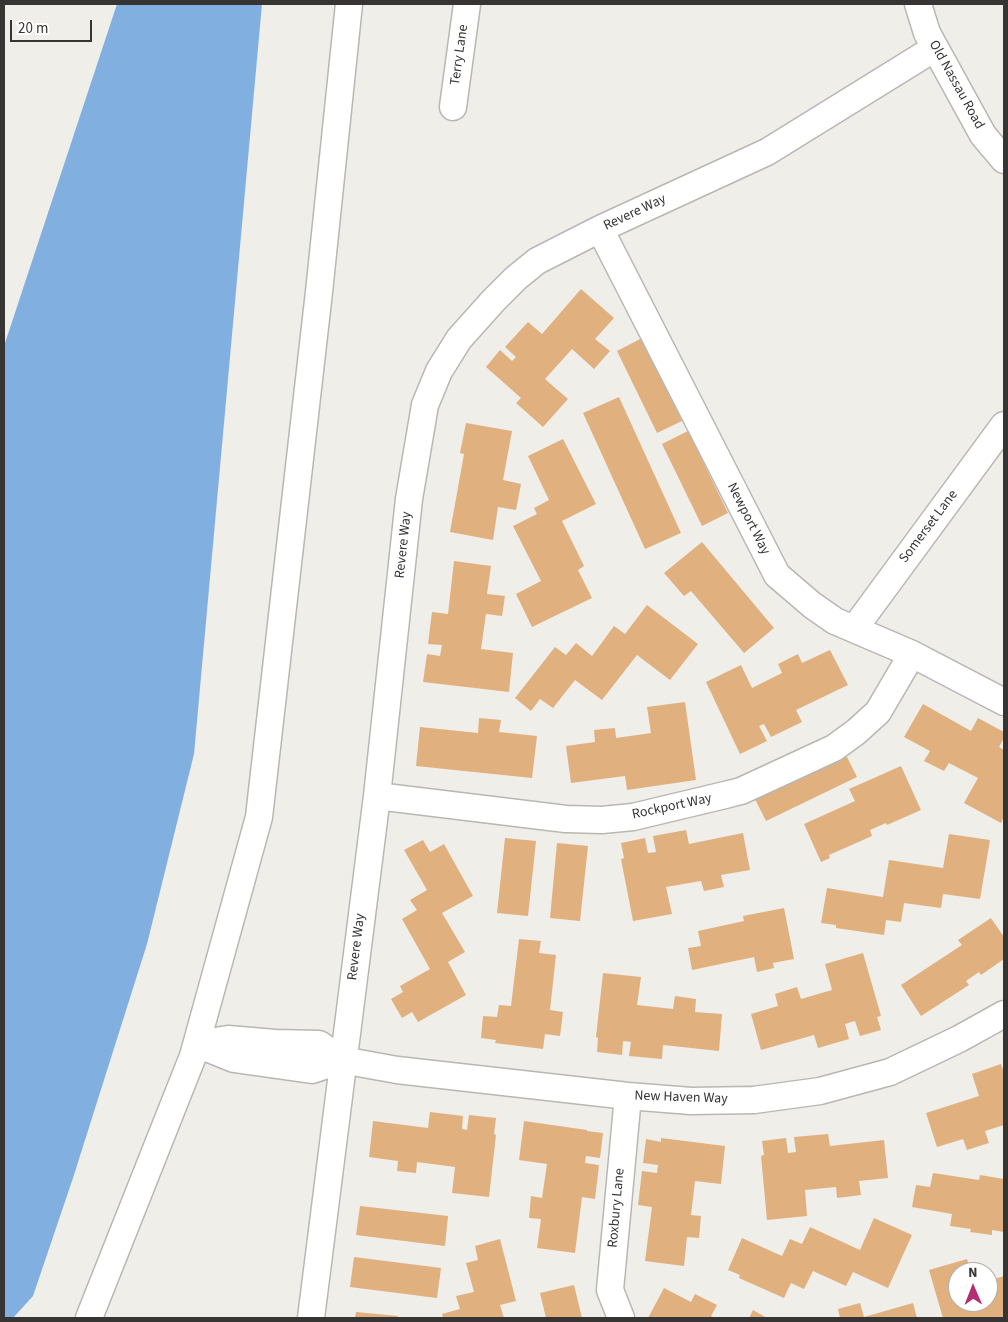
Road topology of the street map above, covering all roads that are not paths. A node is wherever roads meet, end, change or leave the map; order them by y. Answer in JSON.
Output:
{"nodes":[{"id":1,"x":349,"y":4,"type":"edge"},
{"id":2,"x":467,"y":4,"type":"edge"},
{"id":3,"x":918,"y":4,"type":"edge"},
{"id":4,"x":935,"y":48,"type":"junction"},
{"id":5,"x":453,"y":107,"type":"dead end"},
{"id":6,"x":1004,"y":160,"type":"edge"},
{"id":7,"x":600,"y":229,"type":"junction"},
{"id":8,"x":1004,"y":425,"type":"edge"},
{"id":9,"x":854,"y":628,"type":"junction"},
{"id":10,"x":912,"y":654,"type":"junction"},
{"id":11,"x":1004,"y":702,"type":"edge"},
{"id":12,"x":377,"y":796,"type":"junction"},
{"id":13,"x":1004,"y":1014,"type":"edge"},
{"id":14,"x":196,"y":1044,"type":"junction"},
{"id":15,"x":342,"y":1060,"type":"junction"},
{"id":16,"x":628,"y":1096,"type":"junction"},
{"id":17,"x":89,"y":1318,"type":"edge"},
{"id":18,"x":311,"y":1318,"type":"edge"},
{"id":19,"x":621,"y":1318,"type":"edge"}],
"edges":[{"from":1,"to":14,"type":"street"},
{"from":2,"to":5,"type":"street","name":"Terry Lane"},
{"from":3,"to":4,"type":"street","name":"Old Nassau Road"},
{"from":4,"to":6,"type":"street","name":"Old Nassau Road"},
{"from":4,"to":7,"type":"street","name":"Revere Way"},
{"from":7,"to":9,"type":"street","name":"Newport Way"},
{"from":7,"to":12,"type":"street","name":"Revere Way"},
{"from":8,"to":9,"type":"street","name":"Somerset Lane"},
{"from":9,"to":10,"type":"street","name":"Newport Way"},
{"from":10,"to":11,"type":"street","name":"Newport Way"},
{"from":10,"to":12,"type":"street","name":"Rockport Way"},
{"from":12,"to":15,"type":"street","name":"Revere Way"},
{"from":13,"to":16,"type":"street","name":"New Haven Way"},
{"from":14,"to":15,"type":"street","name":"New Haven Way"},
{"from":14,"to":17,"type":"street"},
{"from":15,"to":16,"type":"street","name":"New Haven Way"},
{"from":15,"to":18,"type":"street","name":"Revere Way"},
{"from":16,"to":19,"type":"street","name":"Roxbury Lane"}]}
